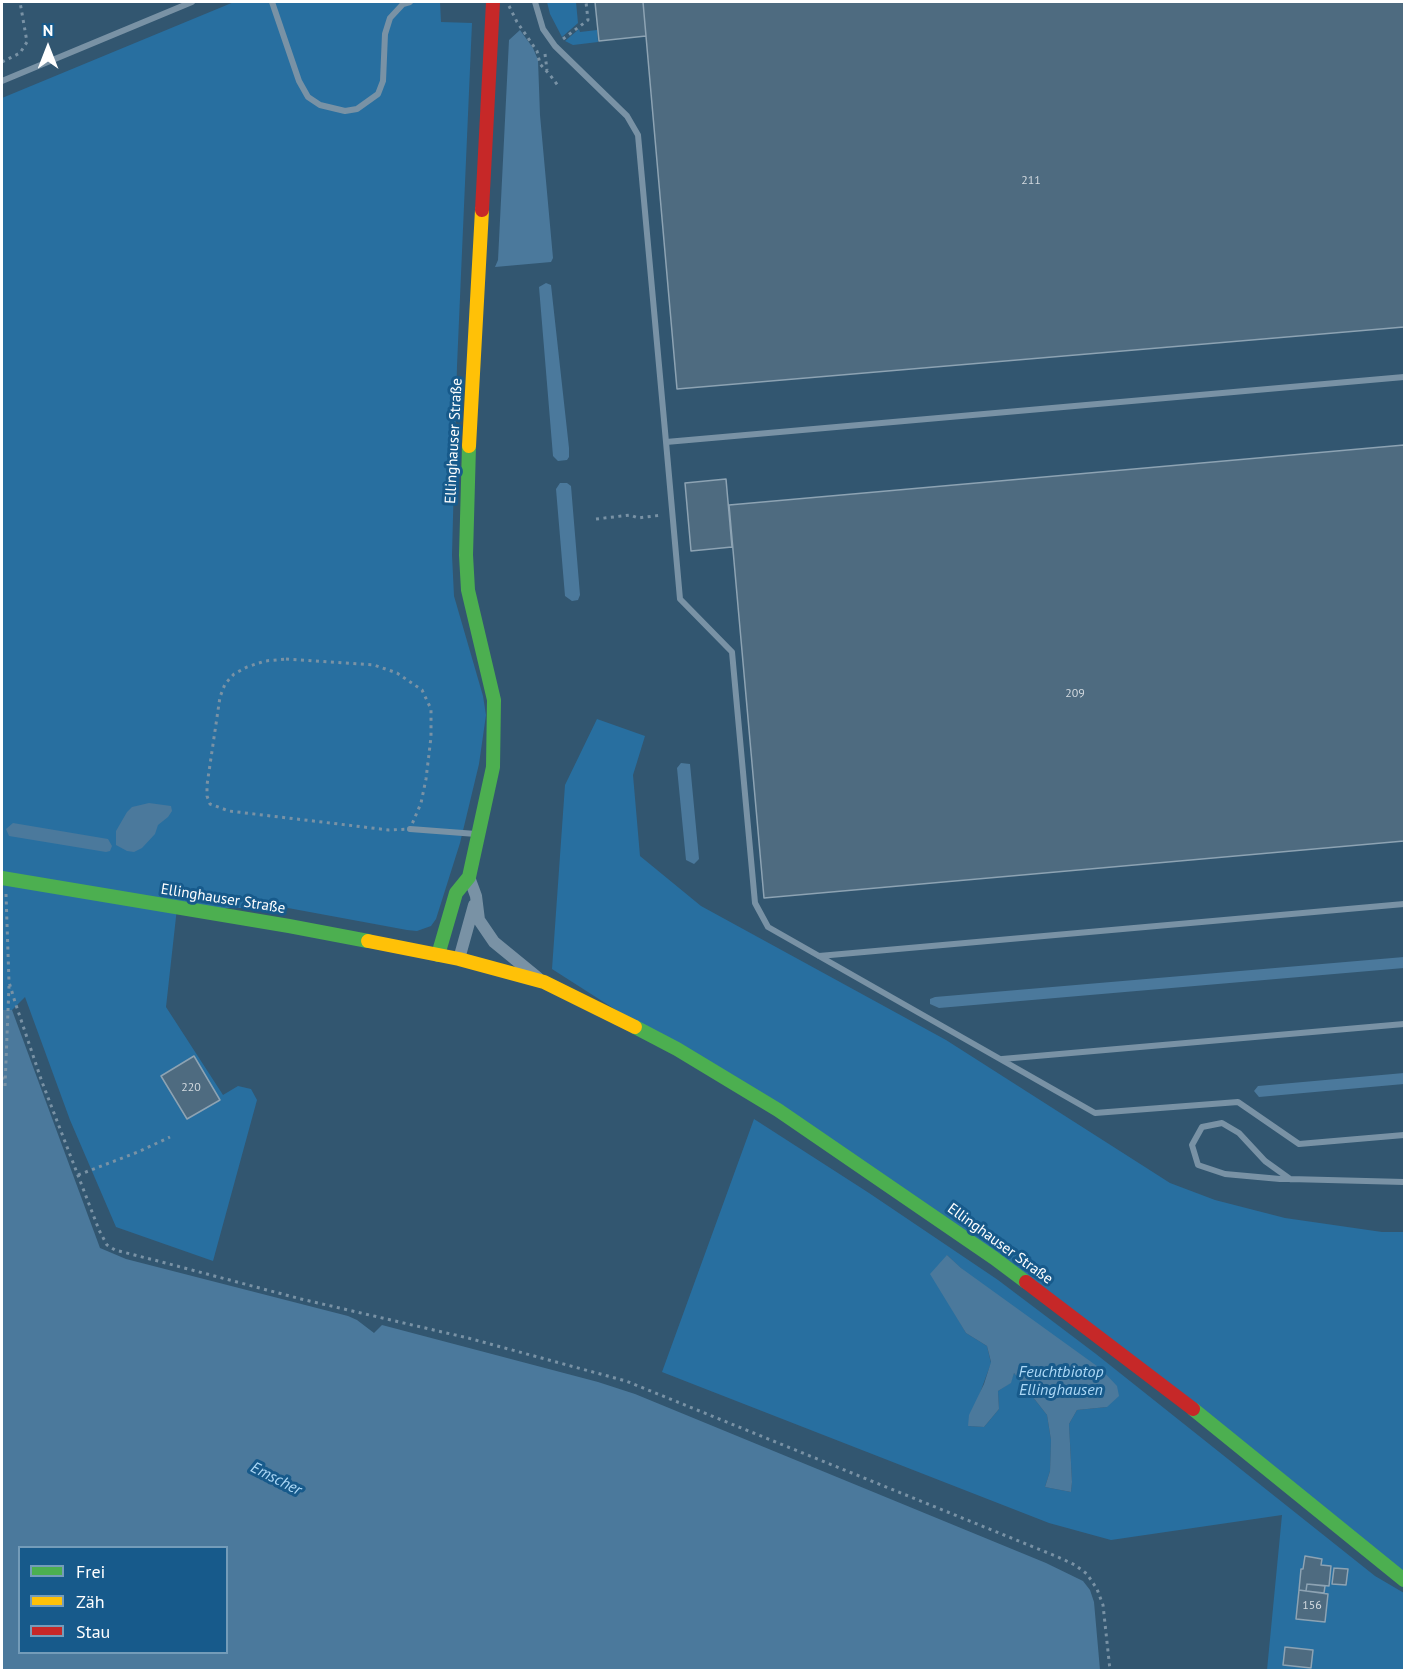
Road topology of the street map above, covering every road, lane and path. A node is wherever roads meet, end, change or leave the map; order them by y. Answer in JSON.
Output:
{"nodes":[{"id":1,"x":20,"y":2,"type":"edge"},
{"id":2,"x":192,"y":2,"type":"edge"},
{"id":3,"x":272,"y":2,"type":"edge"},
{"id":4,"x":410,"y":2,"type":"edge"},
{"id":5,"x":493,"y":2,"type":"edge"},
{"id":6,"x":507,"y":2,"type":"edge"},
{"id":7,"x":535,"y":2,"type":"edge"},
{"id":8,"x":586,"y":2,"type":"edge"},
{"id":9,"x":563,"y":39,"type":"dead end"},
{"id":10,"x":546,"y":54,"type":"dead end"},
{"id":11,"x":2,"y":62,"type":"edge"},
{"id":12,"x":547,"y":72,"type":"junction"},
{"id":13,"x":2,"y":81,"type":"edge"},
{"id":14,"x":559,"y":87,"type":"dead end"},
{"id":15,"x":1404,"y":377,"type":"edge"},
{"id":16,"x":666,"y":442,"type":"junction"},
{"id":17,"x":662,"y":515,"type":"dead end"},
{"id":18,"x":596,"y":519,"type":"dead end"},
{"id":19,"x":410,"y":829,"type":"junction"},
{"id":20,"x":479,"y":834,"type":"junction"},
{"id":21,"x":469,"y":877,"type":"junction"},
{"id":22,"x":4,"y":878,"type":"edge"},
{"id":23,"x":475,"y":900,"type":"junction"},
{"id":24,"x":1404,"y":904,"type":"edge"},
{"id":25,"x":438,"y":955,"type":"junction"},
{"id":26,"x":818,"y":956,"type":"junction"},
{"id":27,"x":459,"y":959,"type":"junction"},
{"id":28,"x":9,"y":982,"type":"junction"},
{"id":29,"x":544,"y":982,"type":"junction"},
{"id":30,"x":1404,"y":1024,"type":"edge"},
{"id":31,"x":1000,"y":1059,"type":"junction"},
{"id":32,"x":2,"y":1077,"type":"edge"},
{"id":33,"x":1404,"y":1135,"type":"edge"},
{"id":34,"x":170,"y":1137,"type":"dead end"},
{"id":35,"x":78,"y":1175,"type":"junction"},
{"id":36,"x":1290,"y":1179,"type":"junction"},
{"id":37,"x":1404,"y":1182,"type":"edge"},
{"id":38,"x":1404,"y":1580,"type":"edge"},
{"id":39,"x":1110,"y":1671,"type":"edge"}],
"edges":[{"from":1,"to":11,"type":"path"},
{"from":2,"to":13,"type":"lane"},
{"from":3,"to":4,"type":"lane"},
{"from":5,"to":20,"type":"main road","name":"Ellinghauser Straße"},
{"from":6,"to":12,"type":"path"},
{"from":7,"to":16,"type":"lane"},
{"from":8,"to":9,"type":"path"},
{"from":10,"to":12,"type":"path"},
{"from":12,"to":14,"type":"path"},
{"from":15,"to":16,"type":"lane"},
{"from":16,"to":26,"type":"lane"},
{"from":17,"to":18,"type":"path"},
{"from":19,"to":19,"type":"path"},
{"from":19,"to":20,"type":"lane"},
{"from":20,"to":21,"type":"main road","name":"Ellinghauser Straße"},
{"from":21,"to":23,"type":"street","name":"Ellinghauser Straße"},
{"from":21,"to":25,"type":"main road","name":"Ellinghauser Straße"},
{"from":22,"to":25,"type":"main road","name":"Ellinghauser Straße"},
{"from":22,"to":28,"type":"path"},
{"from":23,"to":27,"type":"street","name":"Ellinghauser Straße"},
{"from":23,"to":29,"type":"street","name":"Ellinghauser Straße"},
{"from":24,"to":26,"type":"lane"},
{"from":25,"to":27,"type":"main road","name":"Ellinghauser Straße"},
{"from":26,"to":31,"type":"lane"},
{"from":27,"to":29,"type":"main road","name":"Ellinghauser Straße"},
{"from":28,"to":32,"type":"path"},
{"from":28,"to":35,"type":"path"},
{"from":29,"to":38,"type":"main road","name":"Ellinghauser Straße"},
{"from":30,"to":31,"type":"lane"},
{"from":31,"to":33,"type":"lane"},
{"from":34,"to":35,"type":"path"},
{"from":35,"to":39,"type":"path"},
{"from":36,"to":36,"type":"lane"},
{"from":36,"to":37,"type":"lane"}]}
